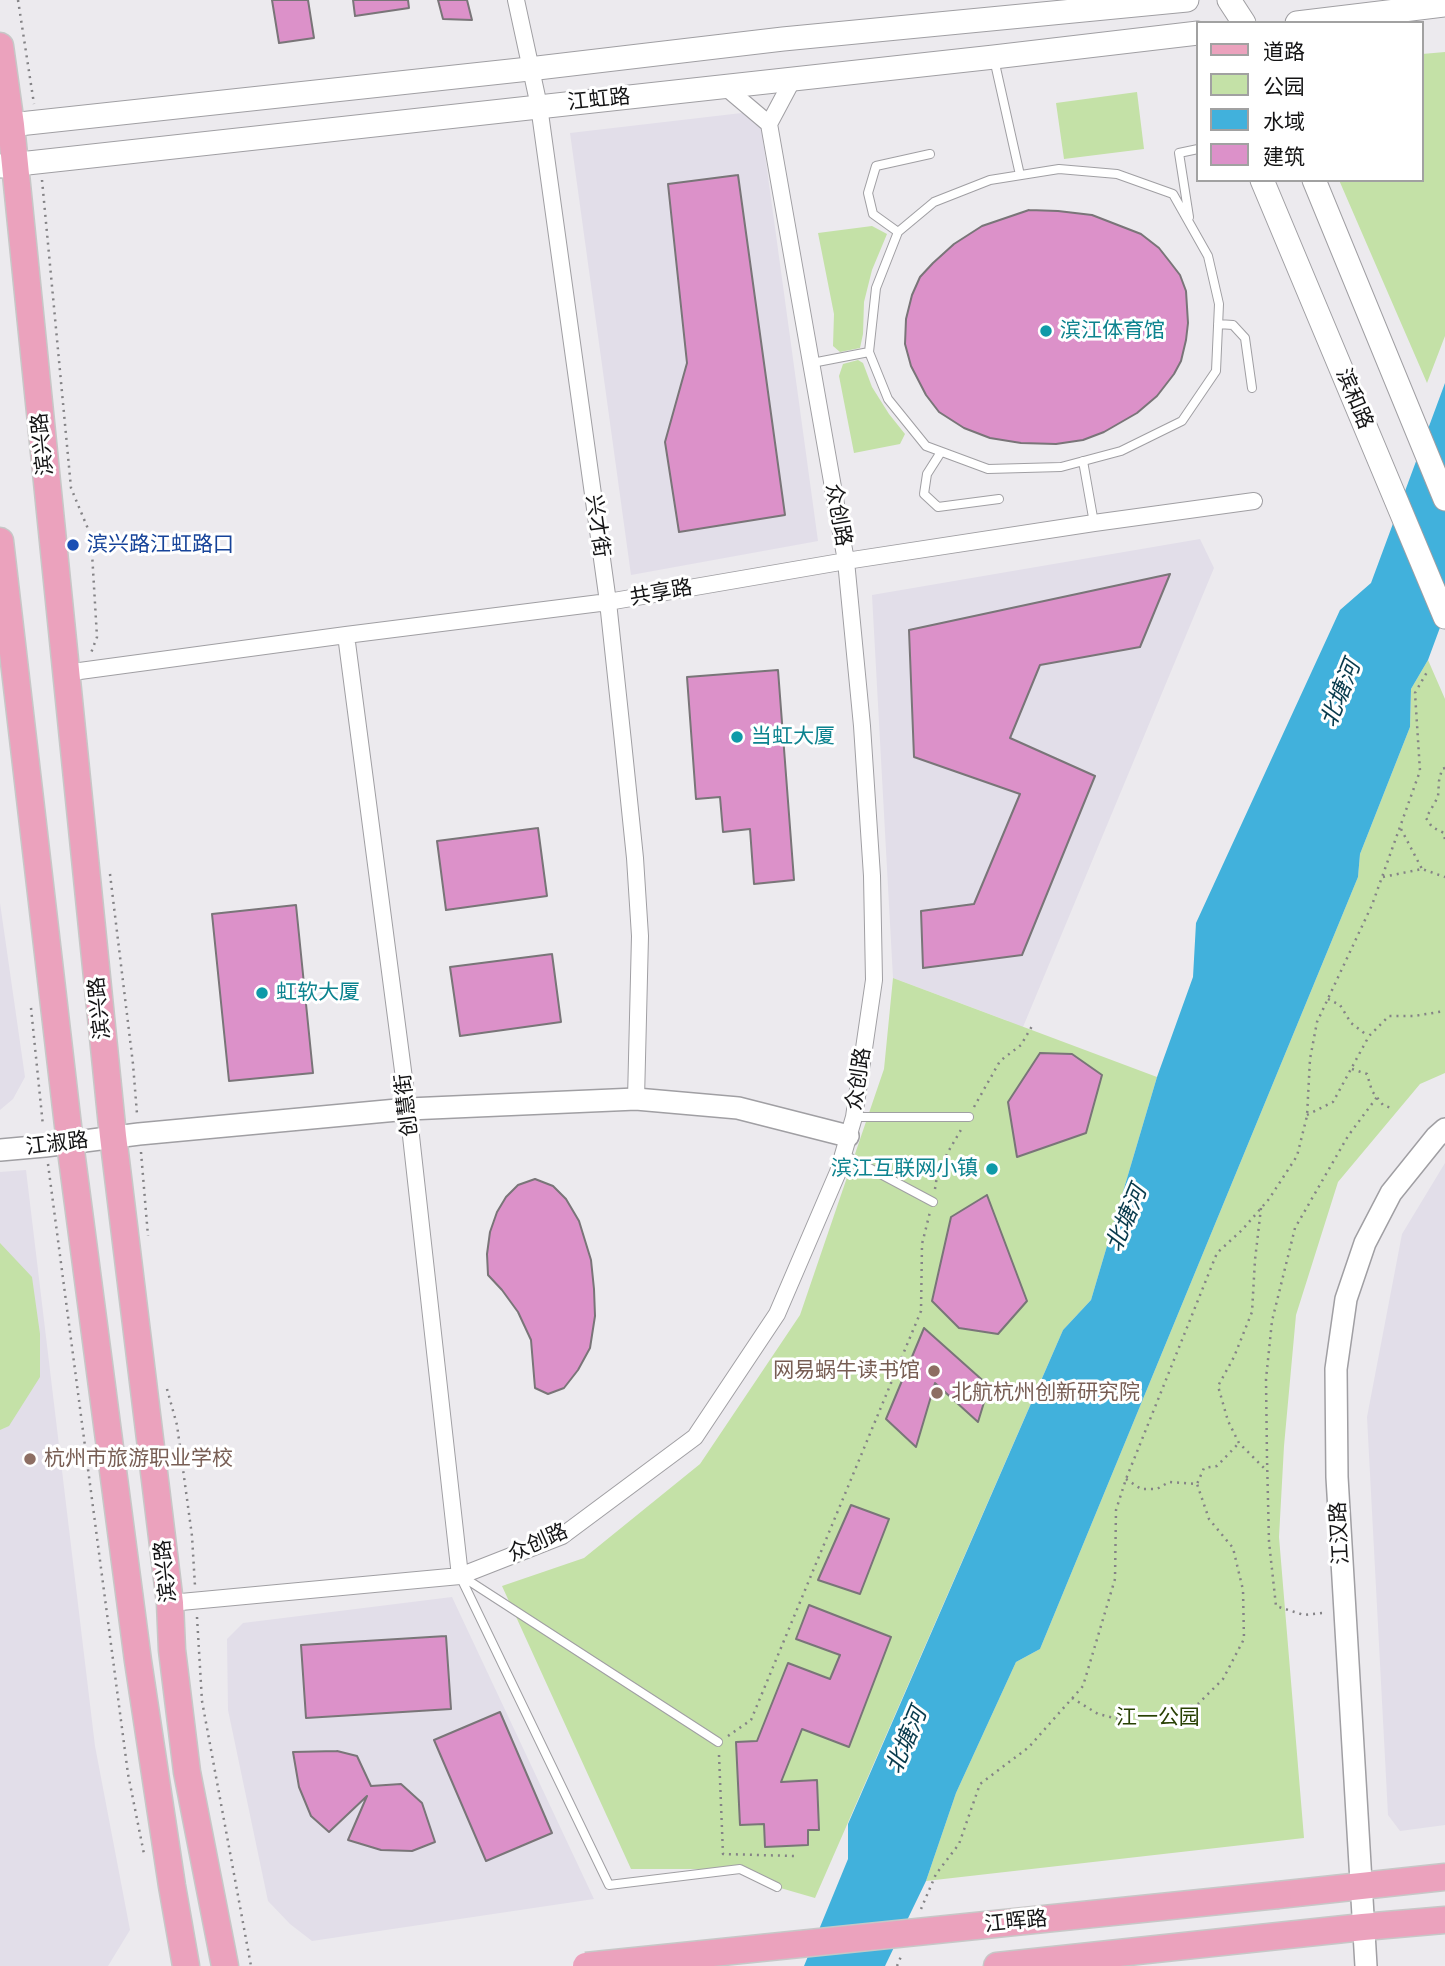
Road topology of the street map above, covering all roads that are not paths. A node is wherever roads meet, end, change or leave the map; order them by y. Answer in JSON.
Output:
{"nodes":[{"id":1,"x":516,"y":0,"type":"edge"},
{"id":2,"x":1187,"y":0,"type":"edge"},
{"id":3,"x":1193,"y":0,"type":"edge"},
{"id":4,"x":1229,"y":0,"type":"edge"},
{"id":5,"x":1445,"y":5,"type":"edge"},
{"id":6,"x":1201,"y":21,"type":"edge"},
{"id":7,"x":1243,"y":21,"type":"edge"},
{"id":8,"x":1313,"y":21,"type":"edge"},
{"id":9,"x":1196,"y":33,"type":"edge"},
{"id":10,"x":0,"y":46,"type":"edge"},
{"id":11,"x":994,"y":57,"type":"junction"},
{"id":12,"x":529,"y":69,"type":"junction"},
{"id":13,"x":793,"y":79,"type":"junction"},
{"id":14,"x":724,"y":86,"type":"junction"},
{"id":15,"x":539,"y":106,"type":"junction"},
{"id":16,"x":16,"y":124,"type":"edge"},
{"id":17,"x":769,"y":124,"type":"junction"},
{"id":18,"x":1196,"y":149,"type":"edge"},
{"id":19,"x":929,"y":154,"type":"dead end"},
{"id":20,"x":18,"y":164,"type":"edge"},
{"id":21,"x":1020,"y":175,"type":"junction"},
{"id":22,"x":1263,"y":182,"type":"edge"},
{"id":23,"x":1315,"y":182,"type":"edge"},
{"id":24,"x":1190,"y":224,"type":"junction"},
{"id":25,"x":898,"y":232,"type":"junction"},
{"id":26,"x":1218,"y":324,"type":"junction"},
{"id":27,"x":869,"y":352,"type":"junction"},
{"id":28,"x":812,"y":363,"type":"junction"},
{"id":29,"x":1252,"y":388,"type":"dead end"},
{"id":30,"x":941,"y":452,"type":"junction"},
{"id":31,"x":1083,"y":461,"type":"junction"},
{"id":32,"x":999,"y":499,"type":"dead end"},
{"id":33,"x":1445,"y":499,"type":"edge"},
{"id":34,"x":1254,"y":501,"type":"dead end"},
{"id":35,"x":1094,"y":523,"type":"junction"},
{"id":36,"x":0,"y":541,"type":"edge"},
{"id":37,"x":846,"y":561,"type":"junction"},
{"id":38,"x":608,"y":602,"type":"junction"},
{"id":39,"x":1445,"y":617,"type":"edge"},
{"id":40,"x":346,"y":635,"type":"junction"},
{"id":41,"x":75,"y":671,"type":"junction"},
{"id":42,"x":636,"y":1099,"type":"junction"},
{"id":43,"x":408,"y":1109,"type":"junction"},
{"id":44,"x":969,"y":1117,"type":"road end"},
{"id":45,"x":1445,"y":1129,"type":"edge"},
{"id":46,"x":126,"y":1135,"type":"junction"},
{"id":47,"x":848,"y":1135,"type":"junction"},
{"id":48,"x":70,"y":1143,"type":"junction"},
{"id":49,"x":0,"y":1150,"type":"edge"},
{"id":50,"x":933,"y":1202,"type":"road end"},
{"id":51,"x":460,"y":1576,"type":"junction"},
{"id":52,"x":183,"y":1601,"type":"junction"},
{"id":53,"x":718,"y":1742,"type":"road end"},
{"id":54,"x":1445,"y":1877,"type":"edge"},
{"id":55,"x":777,"y":1887,"type":"dead end"},
{"id":56,"x":1362,"y":1887,"type":"junction"},
{"id":57,"x":1445,"y":1920,"type":"edge"},
{"id":58,"x":1363,"y":1927,"type":"junction"},
{"id":59,"x":186,"y":1966,"type":"edge"},
{"id":60,"x":225,"y":1966,"type":"edge"},
{"id":61,"x":586,"y":1966,"type":"edge"},
{"id":62,"x":997,"y":1966,"type":"edge"},
{"id":63,"x":1366,"y":1966,"type":"edge"}],
"edges":[{"from":1,"to":12,"type":"street","name":"兴才街"},
{"from":2,"to":12,"type":"main road","name":"江虹路"},
{"from":3,"to":6,"type":"main road"},
{"from":4,"to":7,"type":"main road"},
{"from":5,"to":8,"type":"main road"},
{"from":9,"to":11,"type":"main road","name":"江虹路"},
{"from":10,"to":16,"type":"main road","name":"滨兴路"},
{"from":11,"to":13,"type":"main road","name":"江虹路"},
{"from":11,"to":21,"type":"lane"},
{"from":12,"to":15,"type":"street","name":"兴才街"},
{"from":12,"to":16,"type":"main road","name":"江虹路"},
{"from":13,"to":14,"type":"main road","name":"江虹路"},
{"from":13,"to":17,"type":"street"},
{"from":14,"to":15,"type":"main road","name":"江虹路"},
{"from":14,"to":17,"type":"street"},
{"from":15,"to":20,"type":"main road","name":"江虹路"},
{"from":15,"to":38,"type":"street","name":"兴才街"},
{"from":16,"to":20,"type":"main road","name":"滨兴路"},
{"from":17,"to":28,"type":"street","name":"众创路"},
{"from":18,"to":24,"type":"lane"},
{"from":19,"to":25,"type":"lane"},
{"from":20,"to":41,"type":"main road","name":"滨兴路"},
{"from":21,"to":24,"type":"lane"},
{"from":21,"to":25,"type":"lane"},
{"from":22,"to":39,"type":"main road","name":"滨和路"},
{"from":23,"to":33,"type":"main road"},
{"from":24,"to":26,"type":"lane"},
{"from":25,"to":27,"type":"lane"},
{"from":26,"to":29,"type":"lane"},
{"from":26,"to":31,"type":"lane"},
{"from":27,"to":28,"type":"lane"},
{"from":27,"to":30,"type":"lane"},
{"from":28,"to":37,"type":"street","name":"众创路"},
{"from":30,"to":31,"type":"lane"},
{"from":30,"to":32,"type":"lane"},
{"from":31,"to":35,"type":"lane"},
{"from":34,"to":35,"type":"street","name":"共享路"},
{"from":35,"to":37,"type":"street","name":"共享路"},
{"from":36,"to":48,"type":"main road","name":"滨兴路"},
{"from":37,"to":38,"type":"street","name":"共享路"},
{"from":37,"to":47,"type":"street","name":"众创路"},
{"from":38,"to":40,"type":"street","name":"共享路"},
{"from":38,"to":42,"type":"street","name":"兴才街"},
{"from":40,"to":41,"type":"street","name":"共享路"},
{"from":40,"to":43,"type":"street","name":"创慧街"},
{"from":41,"to":46,"type":"main road","name":"滨兴路"},
{"from":42,"to":43,"type":"street","name":"江淑路"},
{"from":42,"to":47,"type":"street","name":"江淑路"},
{"from":43,"to":46,"type":"street","name":"江淑路"},
{"from":43,"to":51,"type":"street","name":"创慧街"},
{"from":44,"to":47,"type":"lane"},
{"from":45,"to":56,"type":"street","name":"江汉路"},
{"from":46,"to":48,"type":"street","name":"江淑路"},
{"from":46,"to":52,"type":"main road","name":"滨兴路"},
{"from":47,"to":50,"type":"lane"},
{"from":47,"to":51,"type":"street","name":"众创路"},
{"from":48,"to":49,"type":"street","name":"江淑路"},
{"from":48,"to":59,"type":"main road","name":"滨兴路"},
{"from":51,"to":52,"type":"street","name":"众创路"},
{"from":51,"to":53,"type":"lane"},
{"from":51,"to":55,"type":"lane"},
{"from":52,"to":60,"type":"main road","name":"滨兴路"},
{"from":54,"to":56,"type":"main road","name":"江晖路"},
{"from":56,"to":58,"type":"street","name":"江汉路"},
{"from":56,"to":61,"type":"main road","name":"江晖路","bridge":true},
{"from":57,"to":58,"type":"main road","name":"江晖路"},
{"from":58,"to":62,"type":"main road","name":"江晖路"},
{"from":58,"to":63,"type":"street","name":"江汉路"}]}
